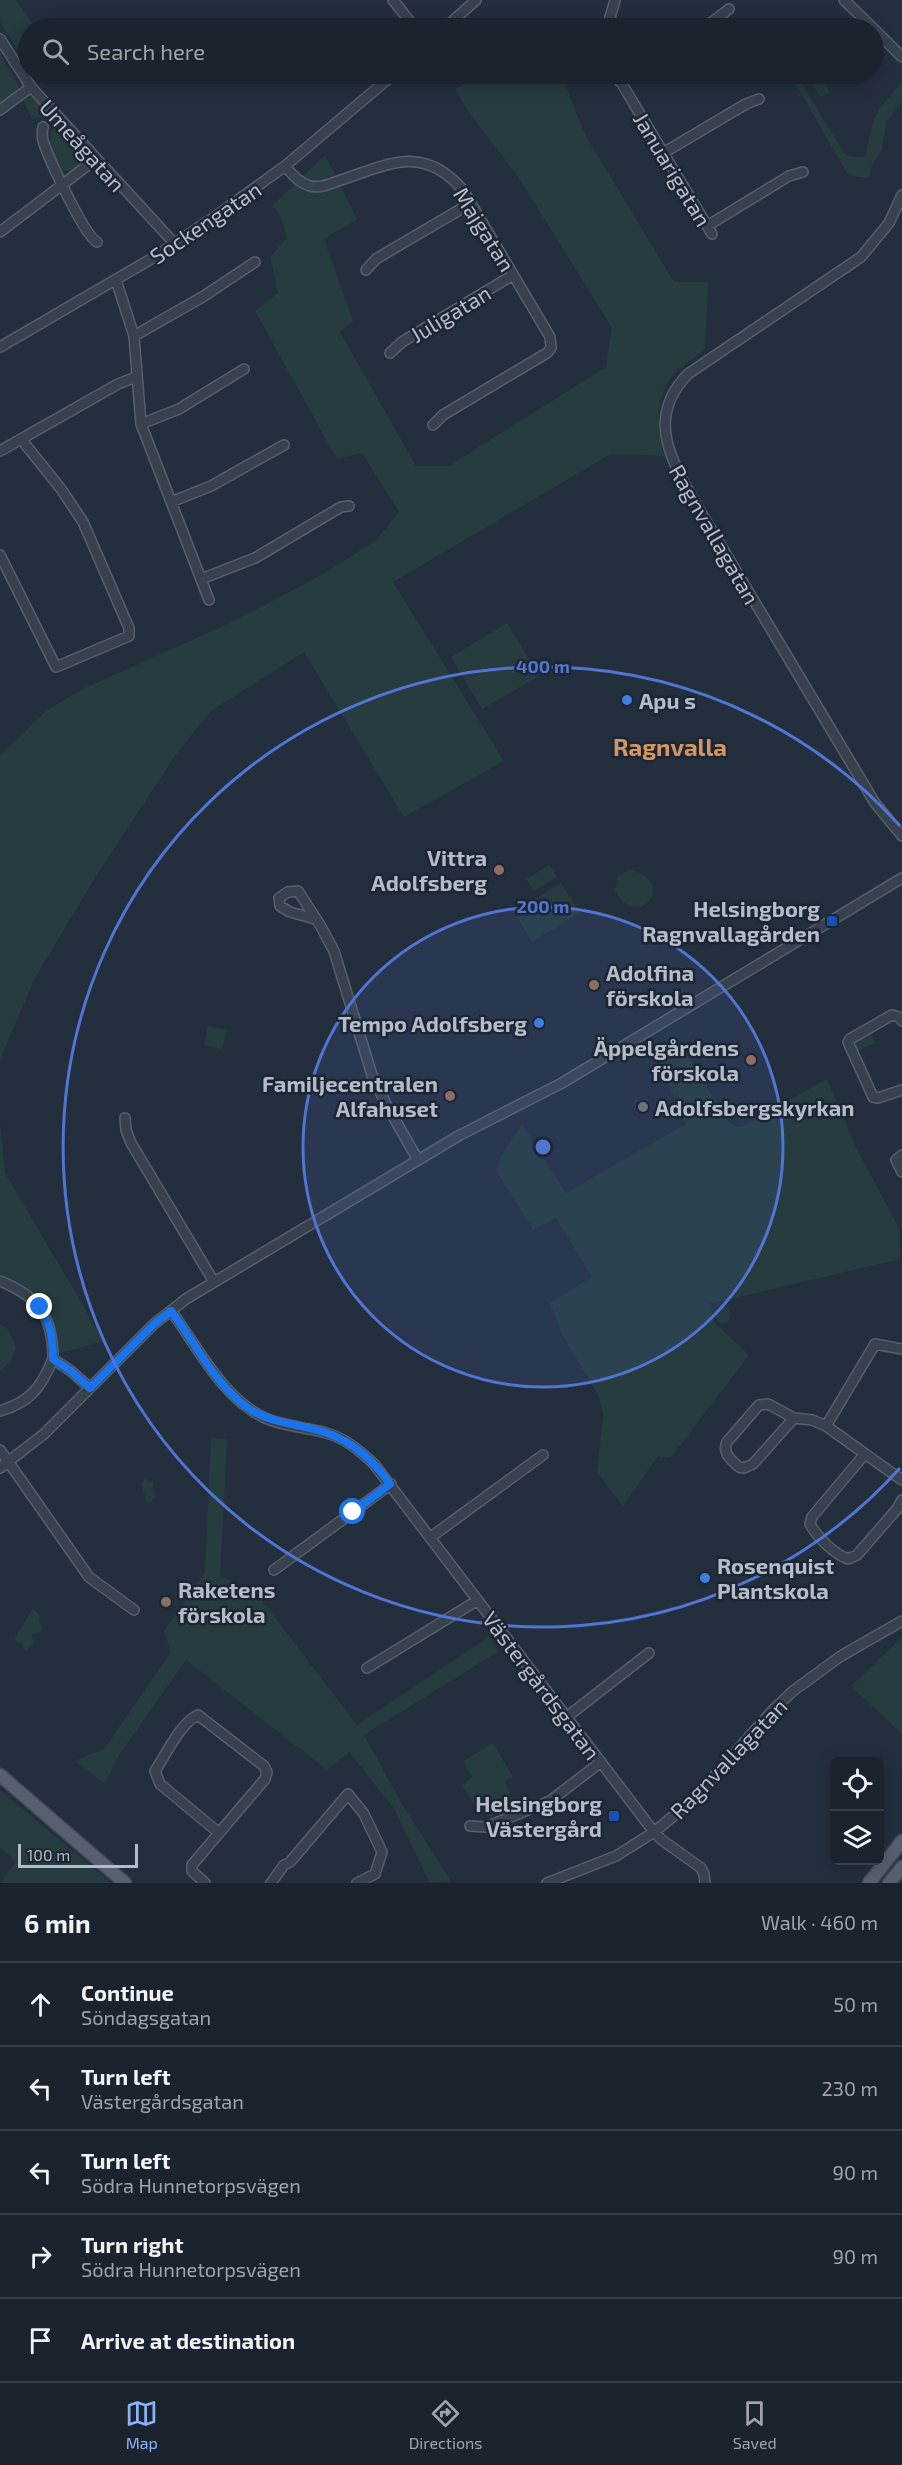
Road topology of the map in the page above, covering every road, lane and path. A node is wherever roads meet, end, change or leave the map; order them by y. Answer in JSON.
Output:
{"nodes":[{"id":1,"x":393,"y":0,"type":"edge"},
{"id":2,"x":477,"y":0,"type":"edge"},
{"id":3,"x":615,"y":0,"type":"edge"},
{"id":4,"x":846,"y":1,"type":"edge"},
{"id":5,"x":729,"y":9,"type":"dead end"},
{"id":6,"x":407,"y":18,"type":"edge"},
{"id":7,"x":456,"y":18,"type":"edge"},
{"id":8,"x":610,"y":18,"type":"edge"},
{"id":9,"x":717,"y":18,"type":"edge"},
{"id":10,"x":862,"y":18,"type":"edge"},
{"id":11,"x":0,"y":39,"type":"edge"},
{"id":12,"x":884,"y":40,"type":"edge"},
{"id":13,"x":902,"y":57,"type":"edge"},
{"id":14,"x":18,"y":67,"type":"edge"},
{"id":15,"x":29,"y":84,"type":"edge"},
{"id":16,"x":382,"y":84,"type":"edge"},
{"id":17,"x":622,"y":84,"type":"edge"},
{"id":18,"x":31,"y":87,"type":"junction"},
{"id":19,"x":759,"y":99,"type":"dead end"},
{"id":20,"x":0,"y":110,"type":"edge"},
{"id":21,"x":43,"y":127,"type":"dead end"},
{"id":22,"x":663,"y":153,"type":"junction"},
{"id":23,"x":96,"y":159,"type":"junction"},
{"id":24,"x":285,"y":166,"type":"junction"},
{"id":25,"x":803,"y":172,"type":"dead end"},
{"id":26,"x":64,"y":185,"type":"junction"},
{"id":27,"x":902,"y":195,"type":"edge"},
{"id":28,"x":471,"y":203,"type":"junction"},
{"id":29,"x":0,"y":232,"type":"edge"},
{"id":30,"x":97,"y":242,"type":"dead end"},
{"id":31,"x":175,"y":244,"type":"junction"},
{"id":32,"x":255,"y":262,"type":"dead end"},
{"id":33,"x":366,"y":270,"type":"dead end"},
{"id":34,"x":513,"y":275,"type":"junction"},
{"id":35,"x":116,"y":280,"type":"junction"},
{"id":36,"x":134,"y":336,"type":"junction"},
{"id":37,"x":0,"y":347,"type":"edge"},
{"id":38,"x":390,"y":353,"type":"dead end"},
{"id":39,"x":244,"y":369,"type":"dead end"},
{"id":40,"x":136,"y":377,"type":"junction"},
{"id":41,"x":141,"y":424,"type":"junction"},
{"id":42,"x":433,"y":425,"type":"dead end"},
{"id":43,"x":21,"y":439,"type":"junction"},
{"id":44,"x":284,"y":445,"type":"dead end"},
{"id":45,"x":0,"y":451,"type":"edge"},
{"id":46,"x":171,"y":502,"type":"junction"},
{"id":47,"x":349,"y":506,"type":"dead end"},
{"id":48,"x":0,"y":555,"type":"edge"},
{"id":49,"x":201,"y":579,"type":"junction"},
{"id":50,"x":208,"y":600,"type":"dead end"},
{"id":51,"x":902,"y":836,"type":"edge"},
{"id":52,"x":902,"y":878,"type":"edge"},
{"id":53,"x":315,"y":919,"type":"dead end"},
{"id":54,"x":902,"y":1021,"type":"edge"},
{"id":55,"x":902,"y":1089,"type":"edge"},
{"id":56,"x":125,"y":1118,"type":"dead end"},
{"id":57,"x":902,"y":1155,"type":"edge"},
{"id":58,"x":418,"y":1160,"type":"junction"},
{"id":59,"x":902,"y":1172,"type":"edge"},
{"id":60,"x":0,"y":1281,"type":"edge"},
{"id":61,"x":214,"y":1282,"type":"junction"},
{"id":62,"x":171,"y":1311,"type":"junction"},
{"id":63,"x":902,"y":1349,"type":"edge"},
{"id":64,"x":53,"y":1359,"type":"junction"},
{"id":65,"x":90,"y":1388,"type":"junction"},
{"id":66,"x":0,"y":1411,"type":"edge"},
{"id":67,"x":794,"y":1418,"type":"junction"},
{"id":68,"x":826,"y":1426,"type":"junction"},
{"id":69,"x":0,"y":1450,"type":"edge"},
{"id":70,"x":543,"y":1455,"type":"dead end"},
{"id":71,"x":864,"y":1455,"type":"junction"},
{"id":72,"x":9,"y":1462,"type":"junction"},
{"id":73,"x":0,"y":1468,"type":"edge"},
{"id":74,"x":902,"y":1480,"type":"edge"},
{"id":75,"x":390,"y":1484,"type":"junction"},
{"id":76,"x":902,"y":1500,"type":"edge"},
{"id":77,"x":431,"y":1538,"type":"junction"},
{"id":78,"x":274,"y":1570,"type":"dead end"},
{"id":79,"x":478,"y":1600,"type":"junction"},
{"id":80,"x":134,"y":1610,"type":"dead end"},
{"id":81,"x":902,"y":1621,"type":"edge"},
{"id":82,"x":649,"y":1653,"type":"dead end"},
{"id":83,"x":367,"y":1668,"type":"dead end"},
{"id":84,"x":568,"y":1716,"type":"junction"},
{"id":85,"x":601,"y":1762,"type":"junction"},
{"id":86,"x":0,"y":1775,"type":"edge"},
{"id":87,"x":470,"y":1826,"type":"dead end"},
{"id":88,"x":218,"y":1832,"type":"junction"},
{"id":89,"x":654,"y":1832,"type":"junction"},
{"id":90,"x":902,"y":1841,"type":"edge"},
{"id":91,"x":902,"y":1867,"type":"edge"},
{"id":92,"x":125,"y":1883,"type":"edge"},
{"id":93,"x":204,"y":1883,"type":"edge"},
{"id":94,"x":271,"y":1883,"type":"edge"},
{"id":95,"x":357,"y":1883,"type":"edge"},
{"id":96,"x":547,"y":1883,"type":"edge"},
{"id":97,"x":705,"y":1883,"type":"edge"},
{"id":98,"x":869,"y":1883,"type":"edge"},
{"id":99,"x":890,"y":1883,"type":"edge"}],
"edges":[{"from":1,"to":6,"type":"street"},
{"from":2,"to":7,"type":"street"},
{"from":3,"to":8,"type":"street"},
{"from":4,"to":10,"type":"street"},
{"from":5,"to":9,"type":"street"},
{"from":11,"to":14,"type":"street","name":"Umeågatan"},
{"from":12,"to":13,"type":"street"},
{"from":15,"to":18,"type":"street","name":"Umeågatan"},
{"from":16,"to":24,"type":"street","name":"Sockengatan"},
{"from":17,"to":22,"type":"street","name":"Januarigatan"},
{"from":18,"to":20,"type":"street"},
{"from":18,"to":23,"type":"street","name":"Umeågatan"},
{"from":19,"to":22,"type":"street"},
{"from":21,"to":26,"type":"street"},
{"from":22,"to":25,"type":"street","name":"Januarigatan"},
{"from":23,"to":26,"type":"street"},
{"from":23,"to":31,"type":"street","name":"Umeågatan"},
{"from":24,"to":28,"type":"street","name":"Majgatan"},
{"from":24,"to":31,"type":"street","name":"Sockengatan"},
{"from":26,"to":29,"type":"street"},
{"from":26,"to":30,"type":"street"},
{"from":27,"to":51,"type":"street","name":"Ragnvallagatan"},
{"from":28,"to":33,"type":"street"},
{"from":28,"to":34,"type":"street","name":"Majgatan"},
{"from":31,"to":35,"type":"street","name":"Sockengatan"},
{"from":32,"to":36,"type":"street"},
{"from":34,"to":38,"type":"street","name":"Juligatan"},
{"from":34,"to":42,"type":"street","name":"Majgatan"},
{"from":35,"to":36,"type":"street"},
{"from":35,"to":37,"type":"street","name":"Sockengatan"},
{"from":36,"to":40,"type":"street"},
{"from":39,"to":41,"type":"street"},
{"from":40,"to":41,"type":"street"},
{"from":40,"to":43,"type":"street"},
{"from":41,"to":46,"type":"street"},
{"from":43,"to":45,"type":"street"},
{"from":43,"to":48,"type":"street"},
{"from":44,"to":46,"type":"street"},
{"from":46,"to":49,"type":"street"},
{"from":47,"to":49,"type":"street"},
{"from":49,"to":50,"type":"street"},
{"from":52,"to":58,"type":"street"},
{"from":53,"to":58,"type":"street"},
{"from":54,"to":55,"type":"street"},
{"from":56,"to":61,"type":"street"},
{"from":57,"to":59,"type":"street"},
{"from":58,"to":61,"type":"street"},
{"from":60,"to":64,"type":"street"},
{"from":61,"to":62,"type":"street"},
{"from":62,"to":65,"type":"street"},
{"from":62,"to":75,"type":"street","name":"Västergårdsgatan"},
{"from":63,"to":68,"type":"street"},
{"from":64,"to":65,"type":"street"},
{"from":64,"to":66,"type":"street"},
{"from":65,"to":72,"type":"street"},
{"from":67,"to":67,"type":"street"},
{"from":67,"to":68,"type":"street"},
{"from":68,"to":71,"type":"street"},
{"from":69,"to":72,"type":"street"},
{"from":70,"to":77,"type":"street"},
{"from":71,"to":74,"type":"street"},
{"from":71,"to":76,"type":"street"},
{"from":72,"to":73,"type":"street"},
{"from":72,"to":80,"type":"street"},
{"from":75,"to":77,"type":"street","name":"Västergårdsgatan"},
{"from":75,"to":78,"type":"street"},
{"from":77,"to":79,"type":"street","name":"Västergårdsgatan"},
{"from":79,"to":83,"type":"street"},
{"from":79,"to":84,"type":"street","name":"Västergårdsgatan"},
{"from":81,"to":89,"type":"street","name":"Ragnvallagatan"},
{"from":82,"to":84,"type":"street"},
{"from":84,"to":85,"type":"street","name":"Västergårdsgatan"},
{"from":85,"to":87,"type":"street"},
{"from":85,"to":89,"type":"street","name":"Västergårdsgatan"},
{"from":86,"to":92,"type":"main road"},
{"from":88,"to":88,"type":"street"},
{"from":88,"to":93,"type":"street"},
{"from":89,"to":96,"type":"street","name":"Ragnvallagatan"},
{"from":89,"to":97,"type":"street","name":"Västergårdsgatan"},
{"from":90,"to":98,"type":"main road"},
{"from":91,"to":99,"type":"main road"},
{"from":94,"to":95,"type":"street"}]}
